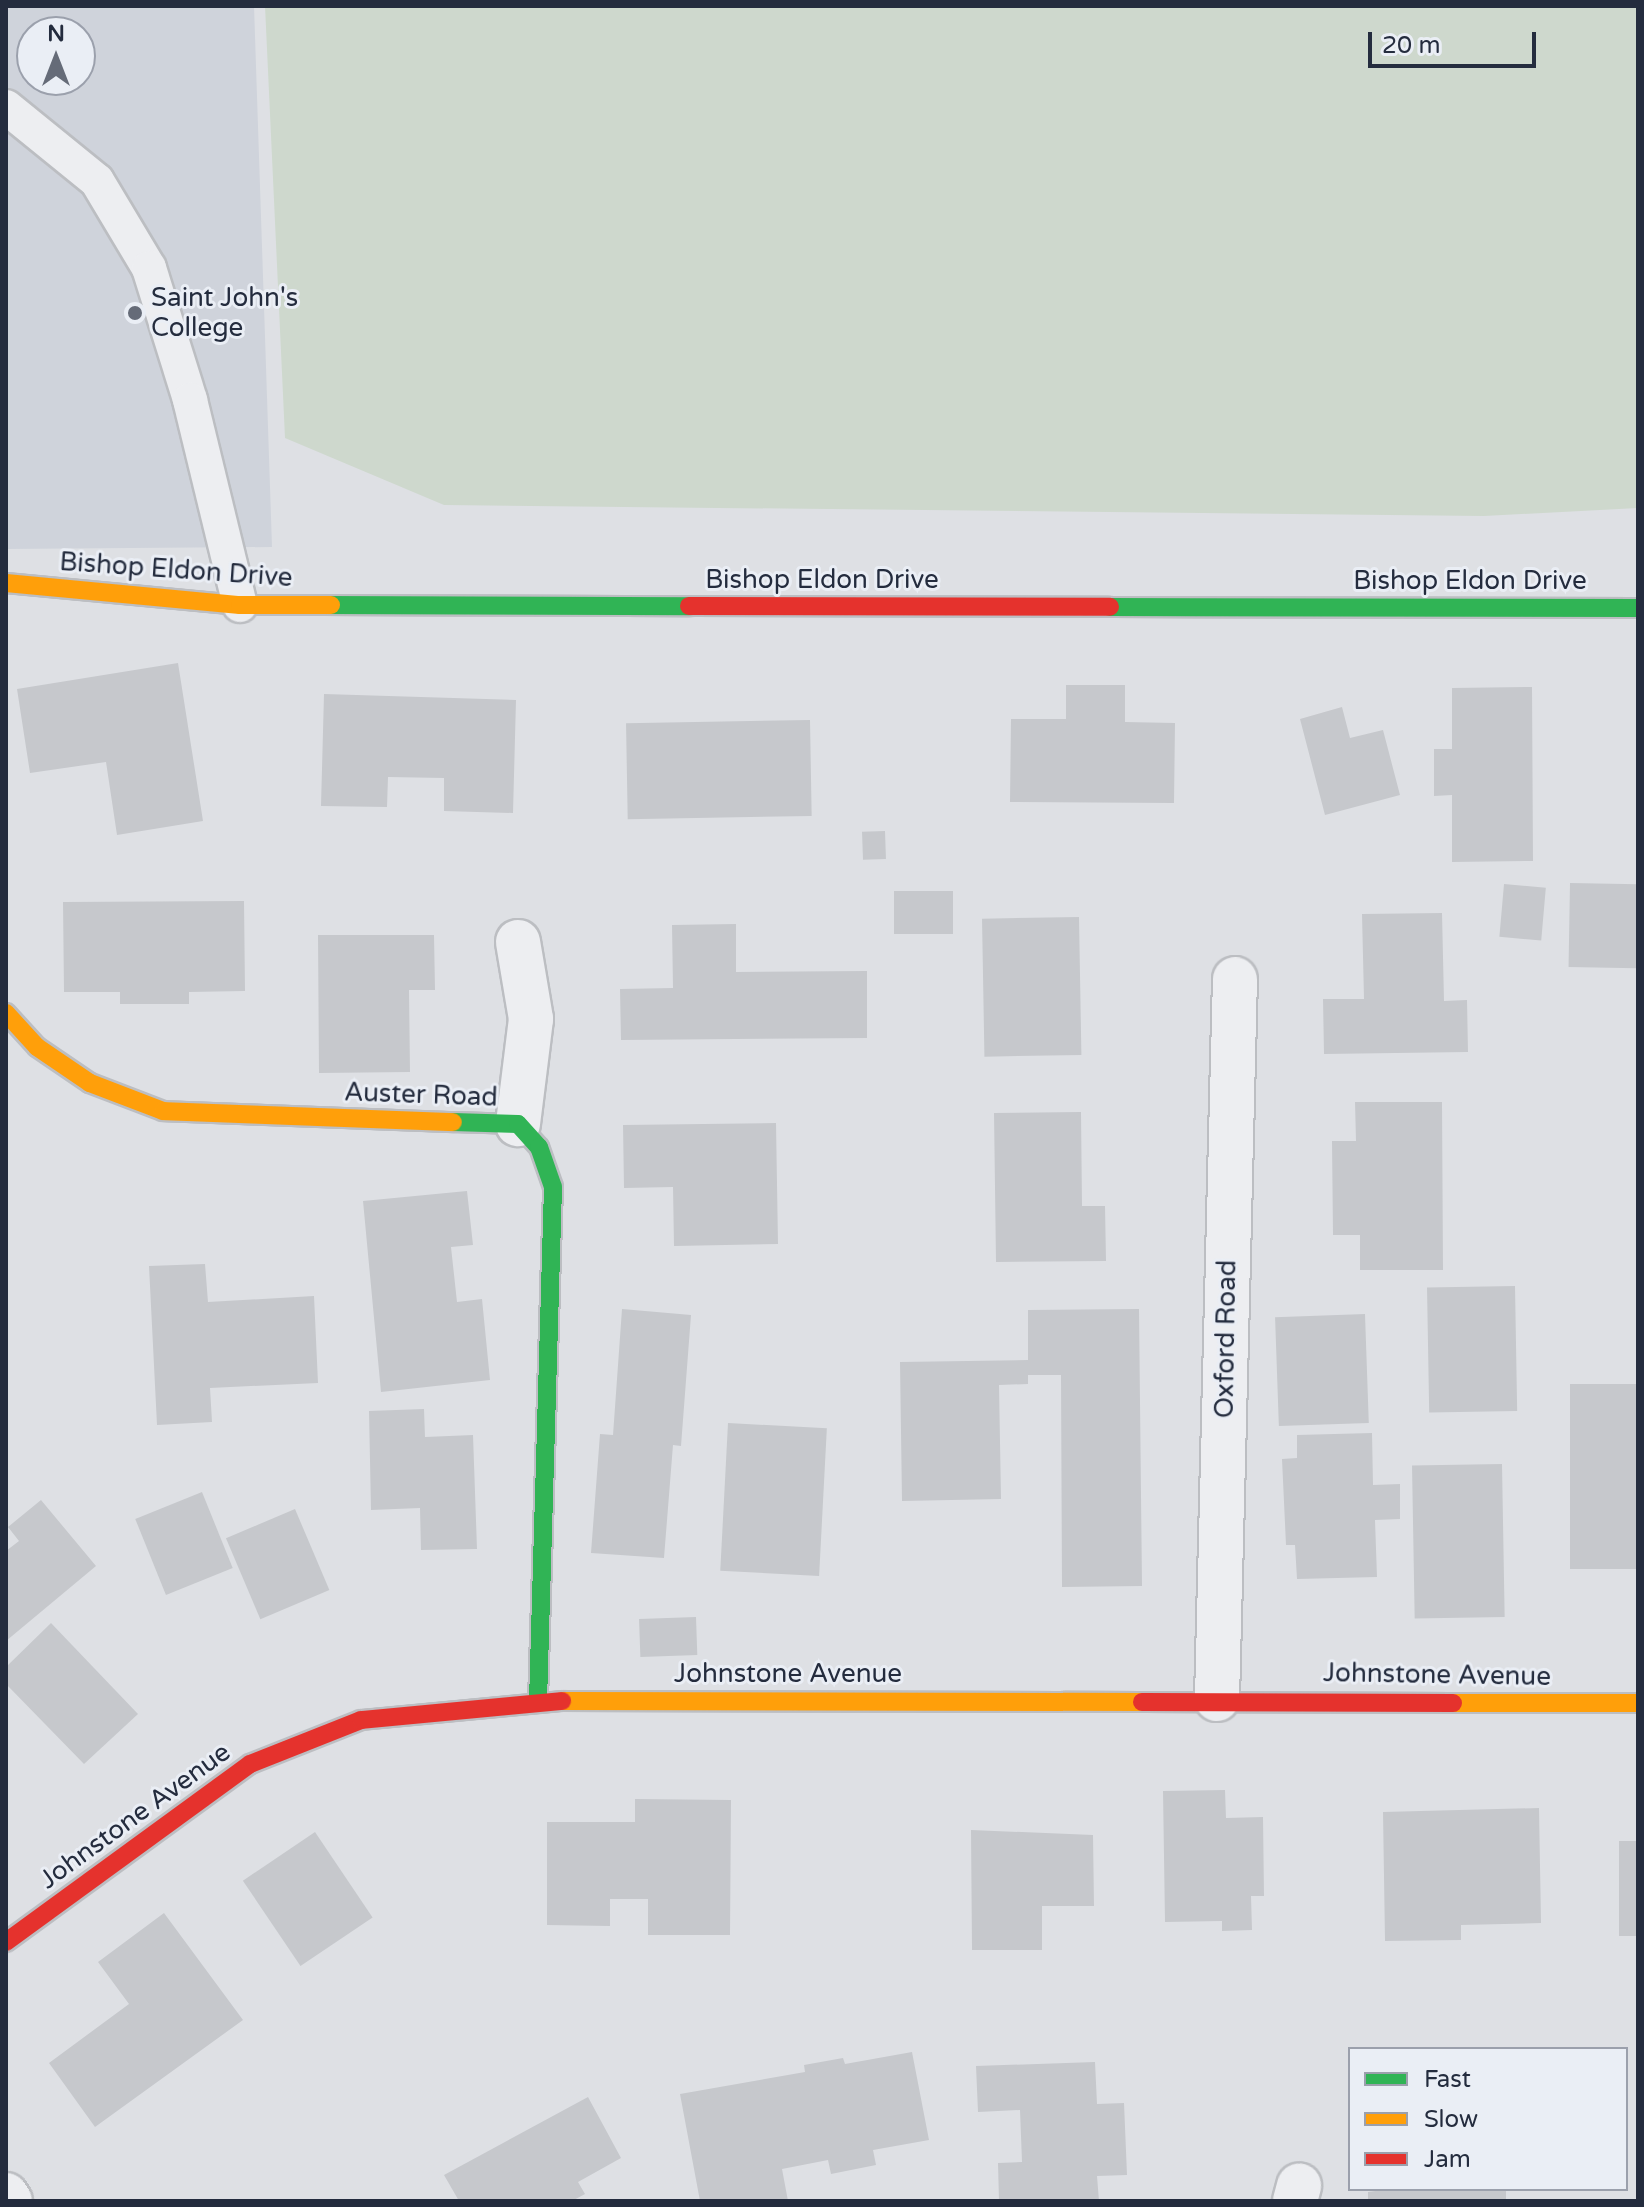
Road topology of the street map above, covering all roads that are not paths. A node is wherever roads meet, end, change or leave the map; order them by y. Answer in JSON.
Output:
{"nodes":[{"id":1,"x":6,"y":107,"type":"edge"},
{"id":2,"x":6,"y":583,"type":"edge"},
{"id":3,"x":240,"y":605,"type":"junction"},
{"id":4,"x":1638,"y":608,"type":"edge"},
{"id":5,"x":518,"y":942,"type":"dead end"},
{"id":6,"x":1235,"y":979,"type":"dead end"},
{"id":7,"x":6,"y":1013,"type":"edge"},
{"id":8,"x":518,"y":1124,"type":"junction"},
{"id":9,"x":1217,"y":1699,"type":"junction"},
{"id":10,"x":538,"y":1701,"type":"junction"},
{"id":11,"x":1638,"y":1703,"type":"edge"},
{"id":12,"x":6,"y":1942,"type":"edge"},
{"id":13,"x":6,"y":2195,"type":"edge"},
{"id":14,"x":10,"y":2201,"type":"edge"}],
"edges":[{"from":1,"to":3,"type":"lane"},
{"from":2,"to":3,"type":"street","name":"Bishop Eldon Drive"},
{"from":3,"to":4,"type":"street","name":"Bishop Eldon Drive"},
{"from":5,"to":8,"type":"street"},
{"from":6,"to":9,"type":"street","name":"Oxford Road"},
{"from":7,"to":8,"type":"street","name":"Auster Road"},
{"from":8,"to":10,"type":"street","name":"Auster Road"},
{"from":9,"to":10,"type":"street","name":"Johnstone Avenue"},
{"from":9,"to":11,"type":"street","name":"Johnstone Avenue"},
{"from":10,"to":12,"type":"street","name":"Johnstone Avenue"},
{"from":13,"to":14,"type":"street"}]}
